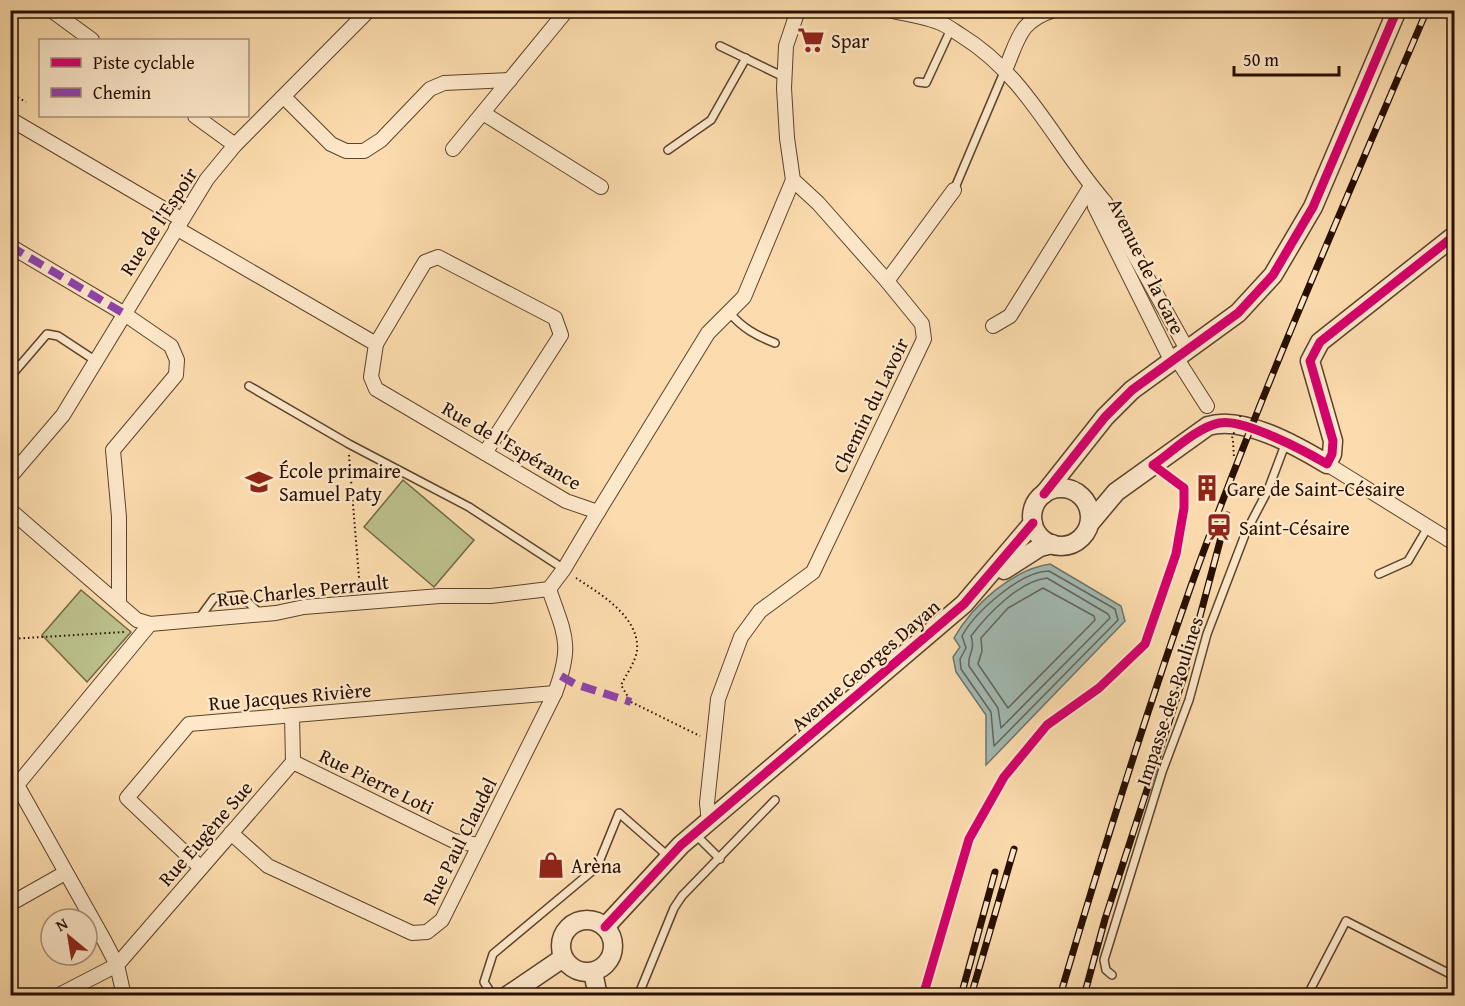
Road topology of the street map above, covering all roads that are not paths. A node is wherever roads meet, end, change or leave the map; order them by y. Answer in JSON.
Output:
{"nodes":[{"id":1,"x":51,"y":10,"type":"edge"},
{"id":2,"x":369,"y":10,"type":"edge"},
{"id":3,"x":567,"y":10,"type":"edge"},
{"id":4,"x":798,"y":10,"type":"edge"},
{"id":5,"x":889,"y":10,"type":"edge"},
{"id":6,"x":1054,"y":10,"type":"edge"},
{"id":7,"x":1397,"y":10,"type":"edge"},
{"id":8,"x":1032,"y":13,"type":"edge"},
{"id":9,"x":951,"y":29,"type":"junction"},
{"id":10,"x":91,"y":39,"type":"edge"},
{"id":11,"x":720,"y":46,"type":"dead end"},
{"id":12,"x":746,"y":58,"type":"junction"},
{"id":13,"x":1005,"y":70,"type":"junction"},
{"id":14,"x":784,"y":77,"type":"junction"},
{"id":15,"x":510,"y":80,"type":"junction"},
{"id":16,"x":918,"y":82,"type":"dead end"},
{"id":17,"x":284,"y":97,"type":"junction"},
{"id":18,"x":483,"y":113,"type":"junction"},
{"id":19,"x":196,"y":117,"type":"edge"},
{"id":20,"x":10,"y":119,"type":"edge"},
{"id":21,"x":235,"y":145,"type":"junction"},
{"id":22,"x":453,"y":149,"type":"dead end"},
{"id":23,"x":668,"y":150,"type":"dead end"},
{"id":24,"x":793,"y":180,"type":"junction"},
{"id":25,"x":1091,"y":186,"type":"junction"},
{"id":26,"x":601,"y":187,"type":"dead end"},
{"id":27,"x":954,"y":190,"type":"joint"},
{"id":28,"x":178,"y":224,"type":"junction"},
{"id":29,"x":1455,"y":236,"type":"edge"},
{"id":30,"x":10,"y":246,"type":"edge"},
{"id":31,"x":887,"y":281,"type":"junction"},
{"id":32,"x":123,"y":313,"type":"junction"},
{"id":33,"x":730,"y":313,"type":"junction"},
{"id":34,"x":993,"y":326,"type":"dead end"},
{"id":35,"x":775,"y":343,"type":"dead end"},
{"id":36,"x":376,"y":344,"type":"junction"},
{"id":37,"x":1179,"y":357,"type":"junction"},
{"id":38,"x":96,"y":361,"type":"junction"},
{"id":39,"x":10,"y":377,"type":"edge"},
{"id":40,"x":249,"y":386,"type":"dead end"},
{"id":41,"x":1322,"y":405,"type":"junction"},
{"id":42,"x":1207,"y":406,"type":"dead end"},
{"id":43,"x":1298,"y":447,"type":"junction"},
{"id":44,"x":485,"y":453,"type":"junction"},
{"id":45,"x":1072,"y":456,"type":"junction"},
{"id":46,"x":1327,"y":464,"type":"junction"},
{"id":47,"x":1153,"y":465,"type":"junction"},
{"id":48,"x":10,"y":477,"type":"edge"},
{"id":49,"x":1116,"y":492,"type":"junction"},
{"id":50,"x":1044,"y":494,"type":"junction"},
{"id":51,"x":1081,"y":495,"type":"junction"},
{"id":52,"x":10,"y":510,"type":"edge"},
{"id":53,"x":598,"y":512,"type":"junction"},
{"id":54,"x":1033,"y":523,"type":"junction"},
{"id":55,"x":1090,"y":523,"type":"junction"},
{"id":56,"x":1428,"y":526,"type":"junction"},
{"id":57,"x":1455,"y":543,"type":"edge"},
{"id":58,"x":1052,"y":544,"type":"junction"},
{"id":59,"x":564,"y":569,"type":"junction"},
{"id":60,"x":1379,"y":574,"type":"dead end"},
{"id":61,"x":549,"y":589,"type":"junction"},
{"id":62,"x":977,"y":591,"type":"junction"},
{"id":63,"x":119,"y":603,"type":"junction"},
{"id":64,"x":260,"y":614,"type":"junction"},
{"id":65,"x":198,"y":620,"type":"junction"},
{"id":66,"x":147,"y":629,"type":"junction"},
{"id":67,"x":555,"y":693,"type":"junction"},
{"id":68,"x":292,"y":715,"type":"junction"},
{"id":69,"x":293,"y":762,"type":"junction"},
{"id":70,"x":14,"y":782,"type":"edge"},
{"id":71,"x":775,"y":800,"type":"dead end"},
{"id":72,"x":702,"y":828,"type":"junction"},
{"id":73,"x":231,"y":834,"type":"junction"},
{"id":74,"x":479,"y":845,"type":"junction"},
{"id":75,"x":669,"y":857,"type":"junction"},
{"id":76,"x":720,"y":859,"type":"junction"},
{"id":77,"x":201,"y":868,"type":"junction"},
{"id":78,"x":65,"y":873,"type":"junction"},
{"id":79,"x":10,"y":904,"type":"edge"},
{"id":80,"x":605,"y":927,"type":"junction"},
{"id":81,"x":563,"y":958,"type":"junction"},
{"id":82,"x":117,"y":965,"type":"junction"},
{"id":83,"x":592,"y":972,"type":"junction"},
{"id":84,"x":1112,"y":975,"type":"dead end"},
{"id":85,"x":1455,"y":976,"type":"edge"},
{"id":86,"x":57,"y":996,"type":"edge"},
{"id":87,"x":124,"y":996,"type":"edge"},
{"id":88,"x":493,"y":996,"type":"edge"},
{"id":89,"x":507,"y":996,"type":"edge"},
{"id":90,"x":598,"y":996,"type":"edge"},
{"id":91,"x":638,"y":996,"type":"edge"},
{"id":92,"x":923,"y":996,"type":"edge"},
{"id":93,"x":1306,"y":996,"type":"edge"}],
"edges":[{"from":1,"to":10,"type":"street"},
{"from":2,"to":17,"type":"street","name":"Rue de l'Espoir"},
{"from":3,"to":15,"type":"street"},
{"from":4,"to":14,"type":"street"},
{"from":5,"to":9,"type":"street","name":"Avenue de la Gare"},
{"from":6,"to":8,"type":"street"},
{"from":7,"to":37,"type":"street"},
{"from":8,"to":13,"type":"street"},
{"from":9,"to":13,"type":"street","name":"Avenue de la Gare"},
{"from":9,"to":16,"type":"lane"},
{"from":11,"to":12,"type":"lane"},
{"from":12,"to":14,"type":"lane"},
{"from":12,"to":23,"type":"lane"},
{"from":13,"to":25,"type":"street","name":"Avenue de la Gare"},
{"from":13,"to":27,"type":"lane"},
{"from":14,"to":24,"type":"street"},
{"from":15,"to":17,"type":"street"},
{"from":15,"to":18,"type":"street"},
{"from":17,"to":21,"type":"street","name":"Rue de l'Espoir"},
{"from":18,"to":22,"type":"street"},
{"from":18,"to":26,"type":"street"},
{"from":19,"to":21,"type":"street"},
{"from":20,"to":28,"type":"street"},
{"from":21,"to":28,"type":"street","name":"Rue de l'Espoir"},
{"from":24,"to":31,"type":"street","name":"Chemin du Lavoir"},
{"from":24,"to":33,"type":"street"},
{"from":25,"to":34,"type":"street"},
{"from":25,"to":37,"type":"street","name":"Avenue de la Gare"},
{"from":27,"to":31,"type":"street"},
{"from":28,"to":32,"type":"street","name":"Rue de l'Espoir"},
{"from":28,"to":36,"type":"street"},
{"from":29,"to":41,"type":"street"},
{"from":30,"to":32,"type":"street"},
{"from":31,"to":72,"type":"street","name":"Chemin du Lavoir"},
{"from":32,"to":38,"type":"street","name":"Rue de l'Espoir"},
{"from":32,"to":63,"type":"street"},
{"from":33,"to":35,"type":"lane"},
{"from":33,"to":53,"type":"street"},
{"from":36,"to":44,"type":"street","name":"Rue de l'Espérance"},
{"from":36,"to":44,"type":"street"},
{"from":37,"to":42,"type":"street","name":"Avenue de la Gare"},
{"from":37,"to":45,"type":"street"},
{"from":38,"to":39,"type":"lane"},
{"from":38,"to":48,"type":"street","name":"Rue de l'Espoir"},
{"from":40,"to":59,"type":"lane"},
{"from":41,"to":43,"type":"street"},
{"from":41,"to":46,"type":"street"},
{"from":43,"to":46,"type":"street"},
{"from":43,"to":47,"type":"street"},
{"from":43,"to":84,"type":"lane","name":"Impasse des Poulines"},
{"from":44,"to":53,"type":"street","name":"Rue de l'Espérance"},
{"from":45,"to":50,"type":"street"},
{"from":45,"to":51,"type":"street"},
{"from":46,"to":56,"type":"street"},
{"from":47,"to":49,"type":"street"},
{"from":47,"to":92,"type":"lane"},
{"from":49,"to":51,"type":"street"},
{"from":49,"to":55,"type":"street"},
{"from":50,"to":51,"type":"street"},
{"from":50,"to":54,"type":"street"},
{"from":51,"to":55,"type":"street"},
{"from":52,"to":63,"type":"street"},
{"from":53,"to":59,"type":"street"},
{"from":54,"to":58,"type":"street"},
{"from":54,"to":62,"type":"street","name":"Avenue Georges Dayan"},
{"from":55,"to":58,"type":"street"},
{"from":56,"to":57,"type":"street"},
{"from":56,"to":60,"type":"lane"},
{"from":58,"to":62,"type":"street","name":"Avenue Georges Dayan"},
{"from":59,"to":61,"type":"street"},
{"from":61,"to":64,"type":"street","name":"Rue Charles Perrault"},
{"from":61,"to":67,"type":"street","name":"Rue Paul Claudel"},
{"from":62,"to":72,"type":"street","name":"Avenue Georges Dayan"},
{"from":63,"to":66,"type":"street"},
{"from":64,"to":65,"type":"street","name":"Rue Charles Perrault"},
{"from":64,"to":65,"type":"lane"},
{"from":65,"to":66,"type":"street","name":"Rue Charles Perrault"},
{"from":66,"to":70,"type":"street"},
{"from":67,"to":68,"type":"street","name":"Rue Jacques Rivière"},
{"from":67,"to":74,"type":"street","name":"Rue Paul Claudel"},
{"from":68,"to":69,"type":"street"},
{"from":68,"to":77,"type":"street","name":"Rue Jacques Rivière"},
{"from":69,"to":73,"type":"street","name":"Rue Eugène Sue"},
{"from":69,"to":74,"type":"street","name":"Rue Pierre Loti"},
{"from":70,"to":78,"type":"street"},
{"from":71,"to":76,"type":"lane"},
{"from":72,"to":75,"type":"street","name":"Avenue Georges Dayan"},
{"from":72,"to":76,"type":"lane"},
{"from":73,"to":74,"type":"street","name":"Rue Paul Claudel"},
{"from":73,"to":77,"type":"street","name":"Rue Eugène Sue"},
{"from":75,"to":80,"type":"street","name":"Avenue Georges Dayan"},
{"from":75,"to":88,"type":"lane"},
{"from":76,"to":91,"type":"lane"},
{"from":77,"to":82,"type":"street","name":"Rue Eugène Sue"},
{"from":78,"to":79,"type":"street"},
{"from":78,"to":82,"type":"street"},
{"from":80,"to":81,"type":"street"},
{"from":80,"to":83,"type":"street"},
{"from":81,"to":83,"type":"street"},
{"from":81,"to":89,"type":"street"},
{"from":82,"to":86,"type":"street"},
{"from":82,"to":87,"type":"street"},
{"from":83,"to":90,"type":"street"},
{"from":85,"to":93,"type":"lane"}]}
